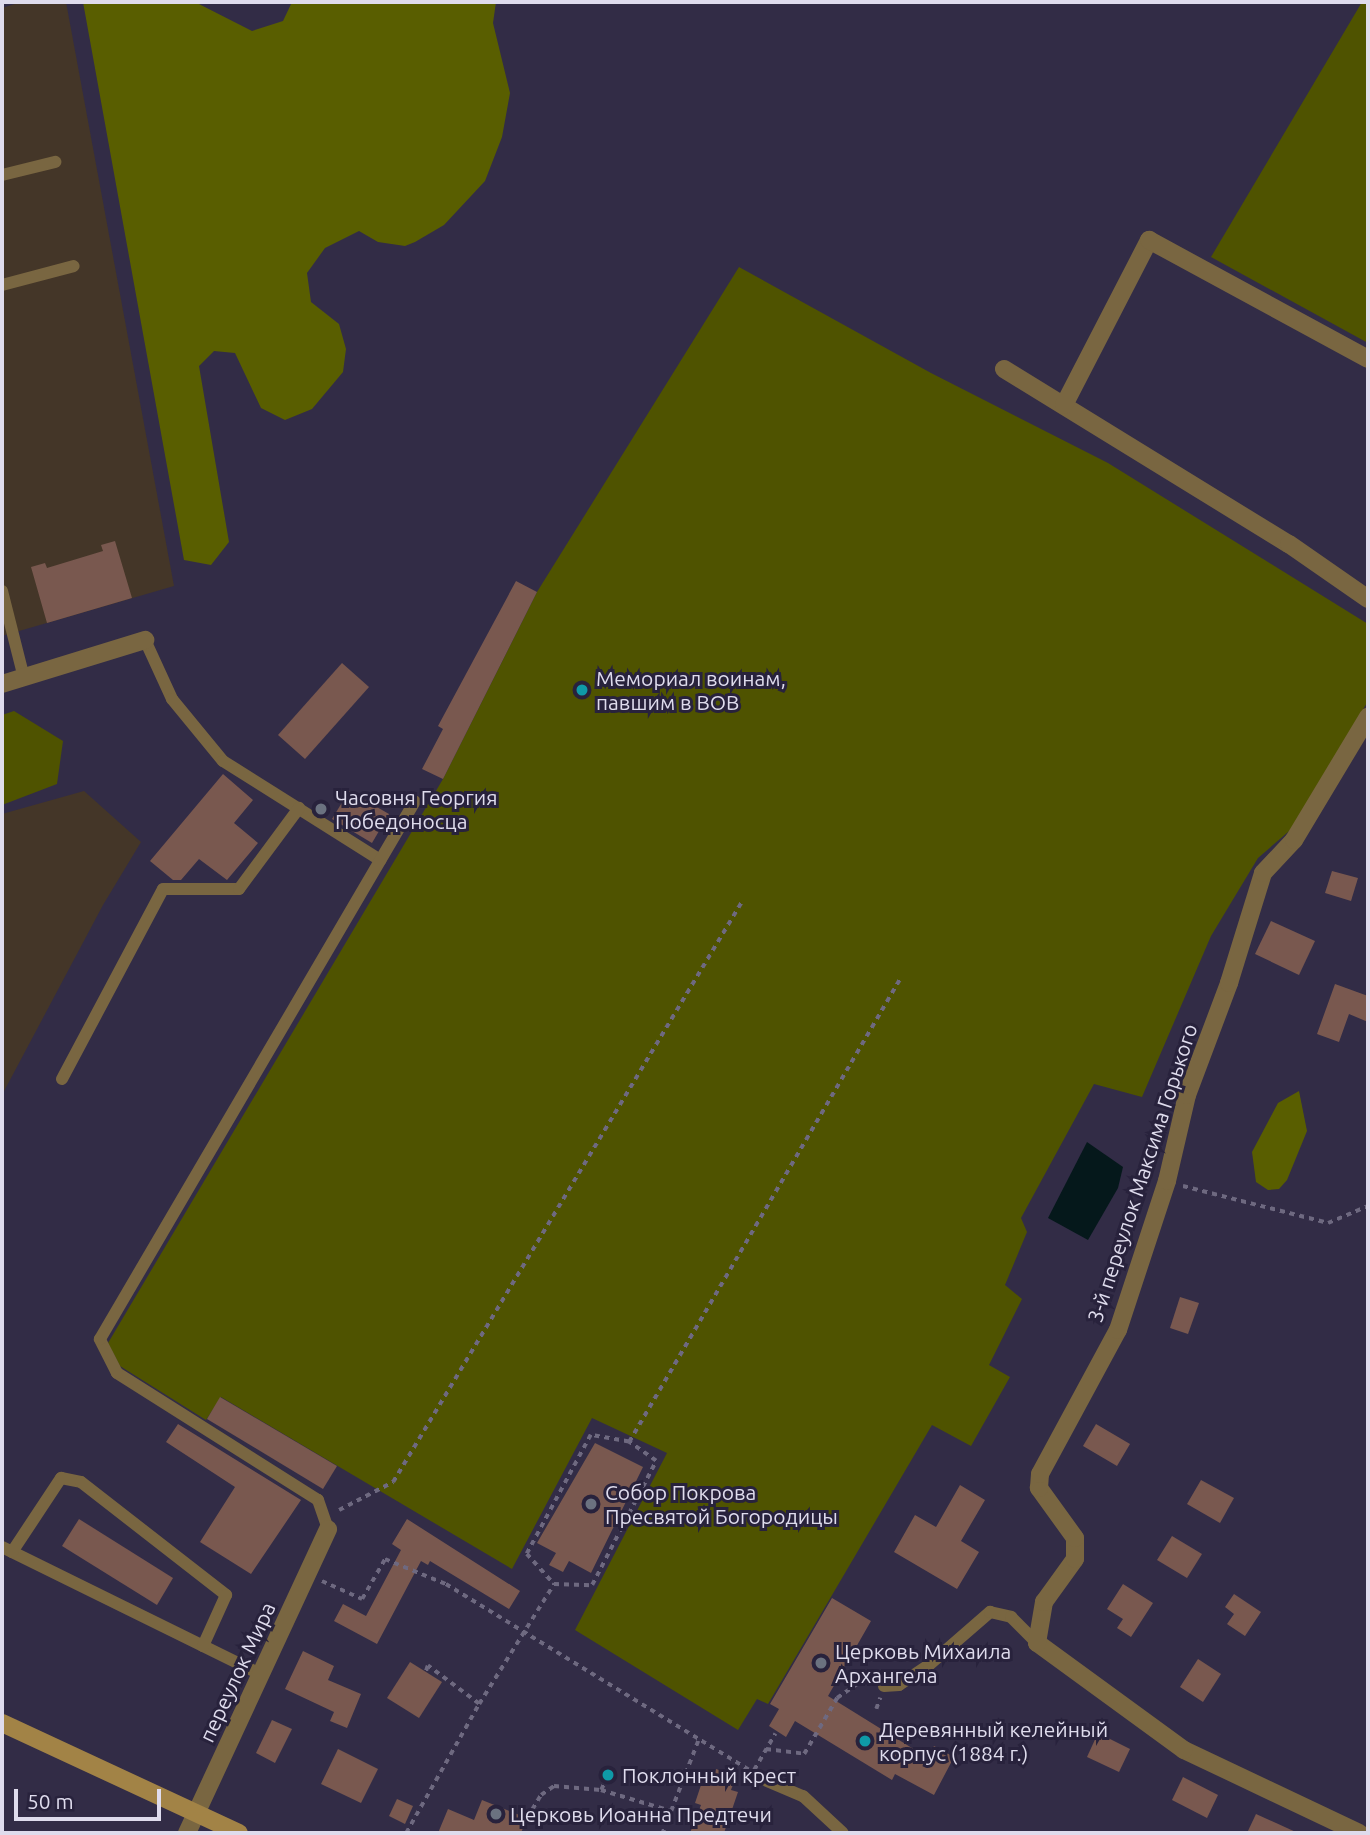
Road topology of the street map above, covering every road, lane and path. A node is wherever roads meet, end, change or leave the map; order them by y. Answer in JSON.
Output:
{"nodes":[{"id":1,"x":55,"y":162,"type":"dead end"},
{"id":2,"x":2,"y":176,"type":"edge"},
{"id":3,"x":75,"y":266,"type":"dead end"},
{"id":4,"x":2,"y":285,"type":"edge"},
{"id":5,"x":1368,"y":359,"type":"edge"},
{"id":6,"x":1004,"y":369,"type":"dead end"},
{"id":7,"x":1064,"y":405,"type":"junction"},
{"id":8,"x":2,"y":591,"type":"edge"},
{"id":9,"x":1368,"y":599,"type":"edge"},
{"id":10,"x":145,"y":640,"type":"joint"},
{"id":11,"x":24,"y":678,"type":"junction"},
{"id":12,"x":2,"y":684,"type":"edge"},
{"id":13,"x":1368,"y":718,"type":"edge"},
{"id":14,"x":415,"y":801,"type":"dead end"},
{"id":15,"x":299,"y":808,"type":"junction"},
{"id":16,"x":380,"y":860,"type":"junction"},
{"id":17,"x":741,"y":903,"type":"dead end"},
{"id":18,"x":900,"y":979,"type":"dead end"},
{"id":19,"x":62,"y":1079,"type":"dead end"},
{"id":20,"x":1167,"y":1181,"type":"junction"},
{"id":21,"x":1368,"y":1206,"type":"edge"},
{"id":22,"x":629,"y":1442,"type":"junction"},
{"id":23,"x":326,"y":1523,"type":"junction"},
{"id":24,"x":7,"y":1549,"type":"edge"},
{"id":25,"x":307,"y":1574,"type":"junction"},
{"id":26,"x":554,"y":1584,"type":"junction"},
{"id":27,"x":527,"y":1631,"type":"junction"},
{"id":28,"x":1037,"y":1643,"type":"junction"},
{"id":29,"x":203,"y":1646,"type":"junction"},
{"id":30,"x":426,"y":1672,"type":"dead end"},
{"id":31,"x":262,"y":1675,"type":"junction"},
{"id":32,"x":884,"y":1686,"type":"junction"},
{"id":33,"x":479,"y":1704,"type":"junction"},
{"id":34,"x":876,"y":1709,"type":"dead end"},
{"id":35,"x":2,"y":1723,"type":"edge"},
{"id":36,"x":775,"y":1734,"type":"dead end"},
{"id":37,"x":698,"y":1741,"type":"junction"},
{"id":38,"x":766,"y":1749,"type":"junction"},
{"id":39,"x":753,"y":1772,"type":"junction"},
{"id":40,"x":608,"y":1775,"type":"dead end"},
{"id":41,"x":767,"y":1781,"type":"joint"},
{"id":42,"x":601,"y":1790,"type":"junction"},
{"id":43,"x":671,"y":1811,"type":"junction"},
{"id":44,"x":195,"y":1815,"type":"junction"},
{"id":45,"x":527,"y":1818,"type":"dead end"},
{"id":46,"x":187,"y":1833,"type":"edge"},
{"id":47,"x":239,"y":1833,"type":"edge"},
{"id":48,"x":407,"y":1833,"type":"edge"},
{"id":49,"x":663,"y":1833,"type":"edge"},
{"id":50,"x":843,"y":1833,"type":"edge"},
{"id":51,"x":1359,"y":1833,"type":"edge"}],
"edges":[{"from":1,"to":2,"type":"lane"},
{"from":3,"to":4,"type":"lane"},
{"from":5,"to":7,"type":"street"},
{"from":6,"to":7,"type":"street"},
{"from":7,"to":9,"type":"street"},
{"from":8,"to":11,"type":"lane"},
{"from":10,"to":11,"type":"street"},
{"from":10,"to":15,"type":"lane"},
{"from":11,"to":12,"type":"street"},
{"from":13,"to":20,"type":"street","name":"3-й переулок Максима Горького"},
{"from":14,"to":16,"type":"lane"},
{"from":15,"to":16,"type":"lane"},
{"from":15,"to":19,"type":"lane"},
{"from":16,"to":23,"type":"lane"},
{"from":17,"to":23,"type":"path"},
{"from":18,"to":22,"type":"path"},
{"from":20,"to":21,"type":"path"},
{"from":20,"to":28,"type":"street","name":"3-й переулок Максима Горького"},
{"from":22,"to":26,"type":"path"},
{"from":22,"to":26,"type":"path"},
{"from":23,"to":25,"type":"street","name":"переулок Мира"},
{"from":24,"to":29,"type":"lane"},
{"from":24,"to":29,"type":"lane"},
{"from":25,"to":27,"type":"path"},
{"from":25,"to":31,"type":"street","name":"переулок Мира"},
{"from":26,"to":27,"type":"path"},
{"from":27,"to":33,"type":"path"},
{"from":27,"to":37,"type":"path"},
{"from":28,"to":32,"type":"lane"},
{"from":28,"to":51,"type":"street"},
{"from":29,"to":31,"type":"lane"},
{"from":30,"to":33,"type":"path"},
{"from":31,"to":44,"type":"street","name":"переулок Мира"},
{"from":32,"to":34,"type":"path"},
{"from":32,"to":38,"type":"path"},
{"from":33,"to":48,"type":"path"},
{"from":35,"to":44,"type":"street"},
{"from":36,"to":38,"type":"path"},
{"from":37,"to":39,"type":"path"},
{"from":37,"to":43,"type":"path"},
{"from":38,"to":39,"type":"path"},
{"from":39,"to":41,"type":"path"},
{"from":40,"to":42,"type":"path"},
{"from":41,"to":50,"type":"lane"},
{"from":42,"to":43,"type":"path"},
{"from":42,"to":45,"type":"path"},
{"from":43,"to":49,"type":"path"},
{"from":44,"to":46,"type":"street","name":"переулок Мира"},
{"from":44,"to":47,"type":"street"}]}
